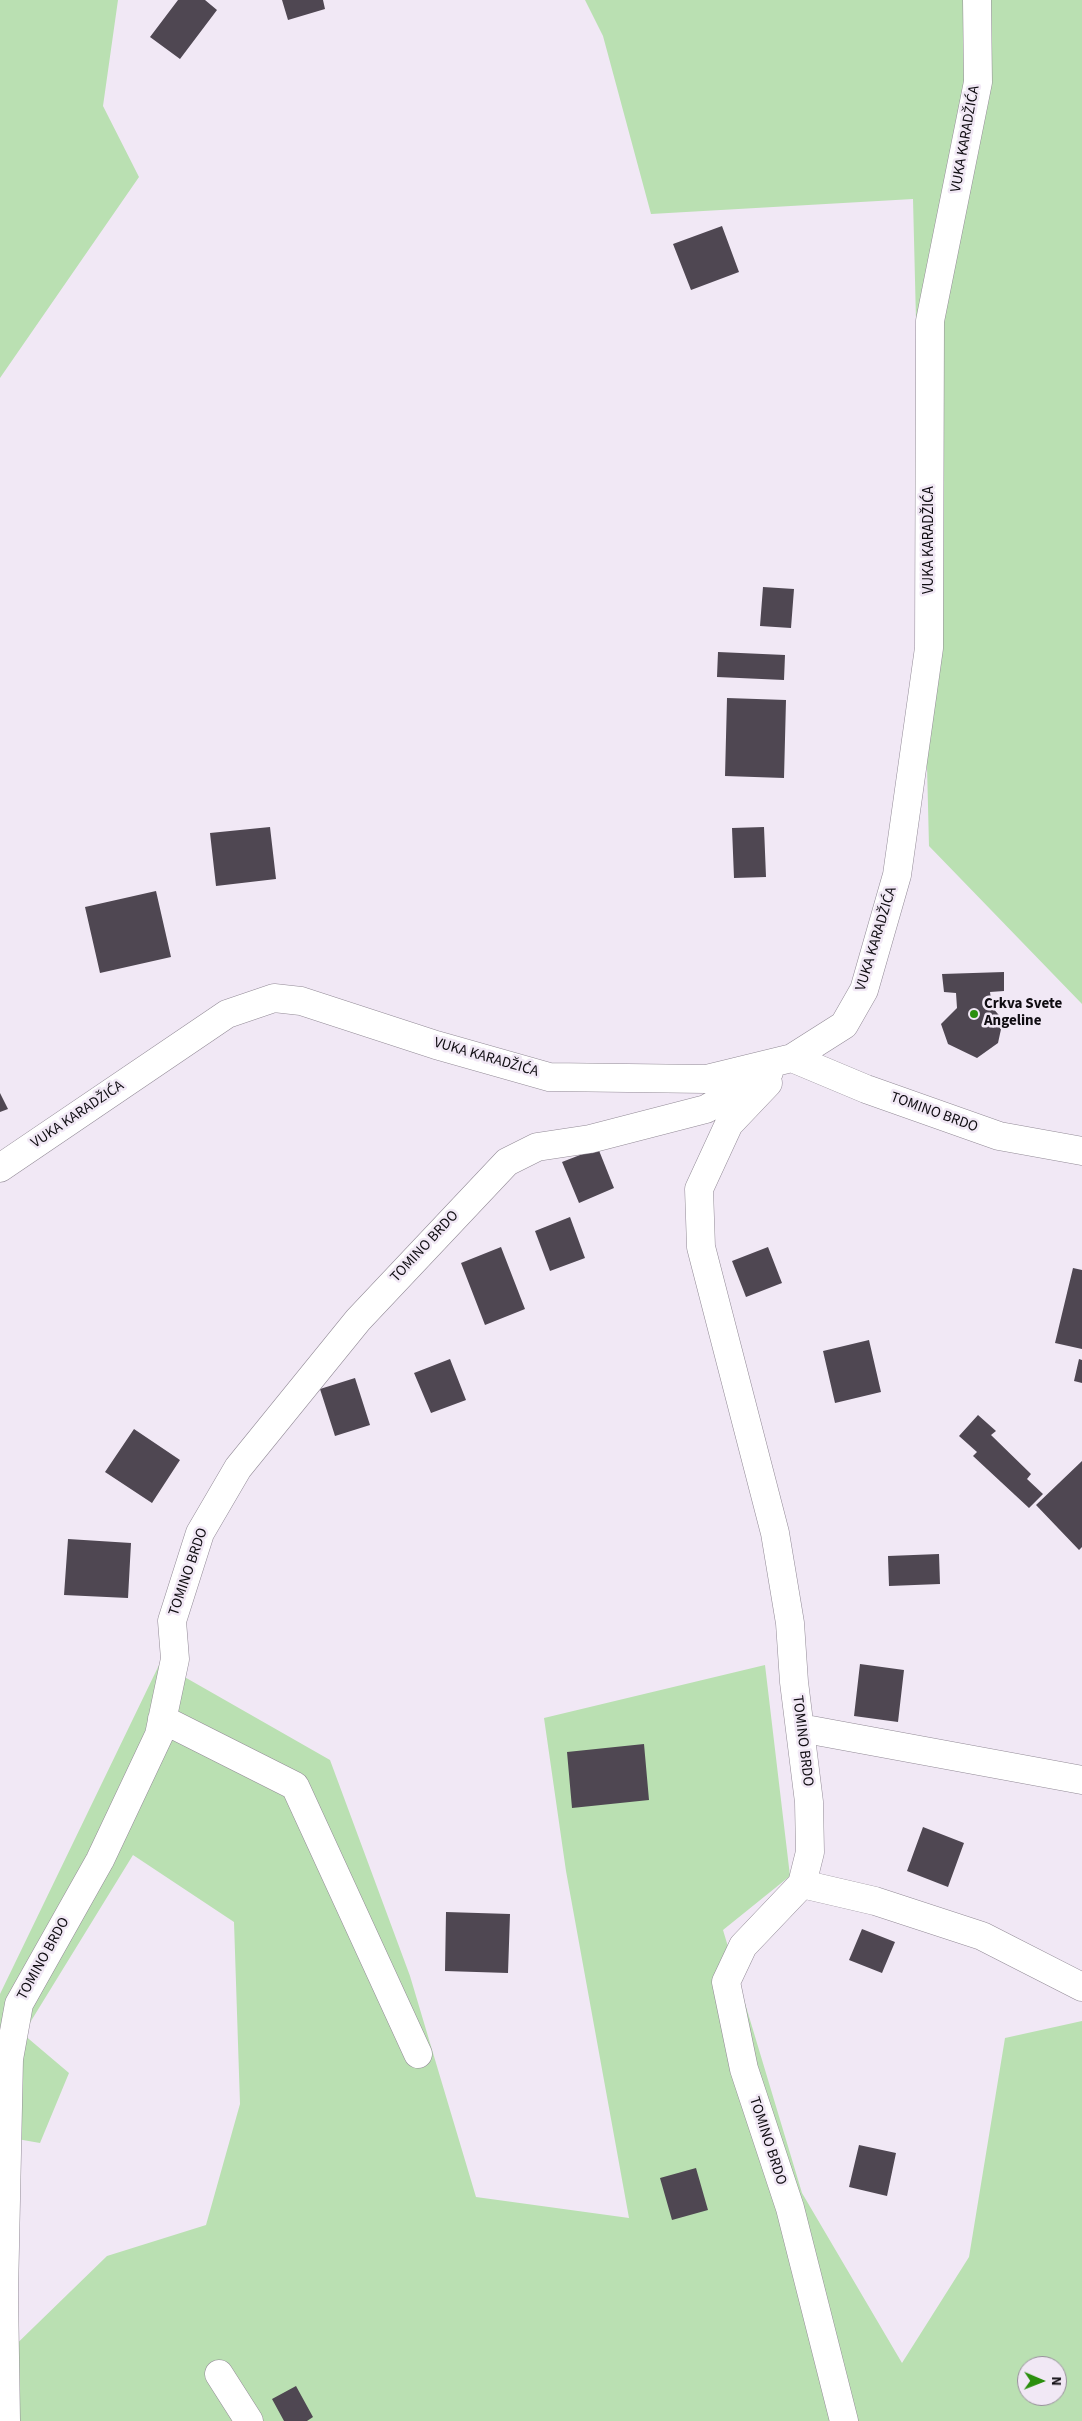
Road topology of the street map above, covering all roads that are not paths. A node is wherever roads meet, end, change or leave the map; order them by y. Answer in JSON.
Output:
{"nodes":[{"id":1,"x":977,"y":0,"type":"edge"},
{"id":2,"x":792,"y":1058,"type":"junction"},
{"id":3,"x":1082,"y":1152,"type":"edge"},
{"id":4,"x":0,"y":1168,"type":"edge"},
{"id":5,"x":162,"y":1719,"type":"junction"},
{"id":6,"x":800,"y":1728,"type":"junction"},
{"id":7,"x":1082,"y":1780,"type":"edge"},
{"id":8,"x":802,"y":1884,"type":"junction"},
{"id":9,"x":1082,"y":1987,"type":"edge"},
{"id":10,"x":418,"y":2054,"type":"dead end"},
{"id":11,"x":219,"y":2374,"type":"dead end"},
{"id":12,"x":6,"y":2421,"type":"edge"},
{"id":13,"x":248,"y":2421,"type":"edge"},
{"id":14,"x":844,"y":2421,"type":"edge"}],
"edges":[{"from":1,"to":2,"type":"street","name":"VUKA KARADŽIĆA"},
{"from":2,"to":3,"type":"street","name":"TOMINO BRDO"},
{"from":2,"to":4,"type":"street","name":"VUKA KARADŽIĆA"},
{"from":2,"to":5,"type":"street","name":"TOMINO BRDO"},
{"from":2,"to":6,"type":"street","name":"TOMINO BRDO"},
{"from":5,"to":10,"type":"street"},
{"from":5,"to":12,"type":"street","name":"TOMINO BRDO"},
{"from":6,"to":7,"type":"street"},
{"from":6,"to":8,"type":"street","name":"TOMINO BRDO"},
{"from":8,"to":9,"type":"street"},
{"from":8,"to":14,"type":"street","name":"TOMINO BRDO"},
{"from":11,"to":13,"type":"street"}]}
